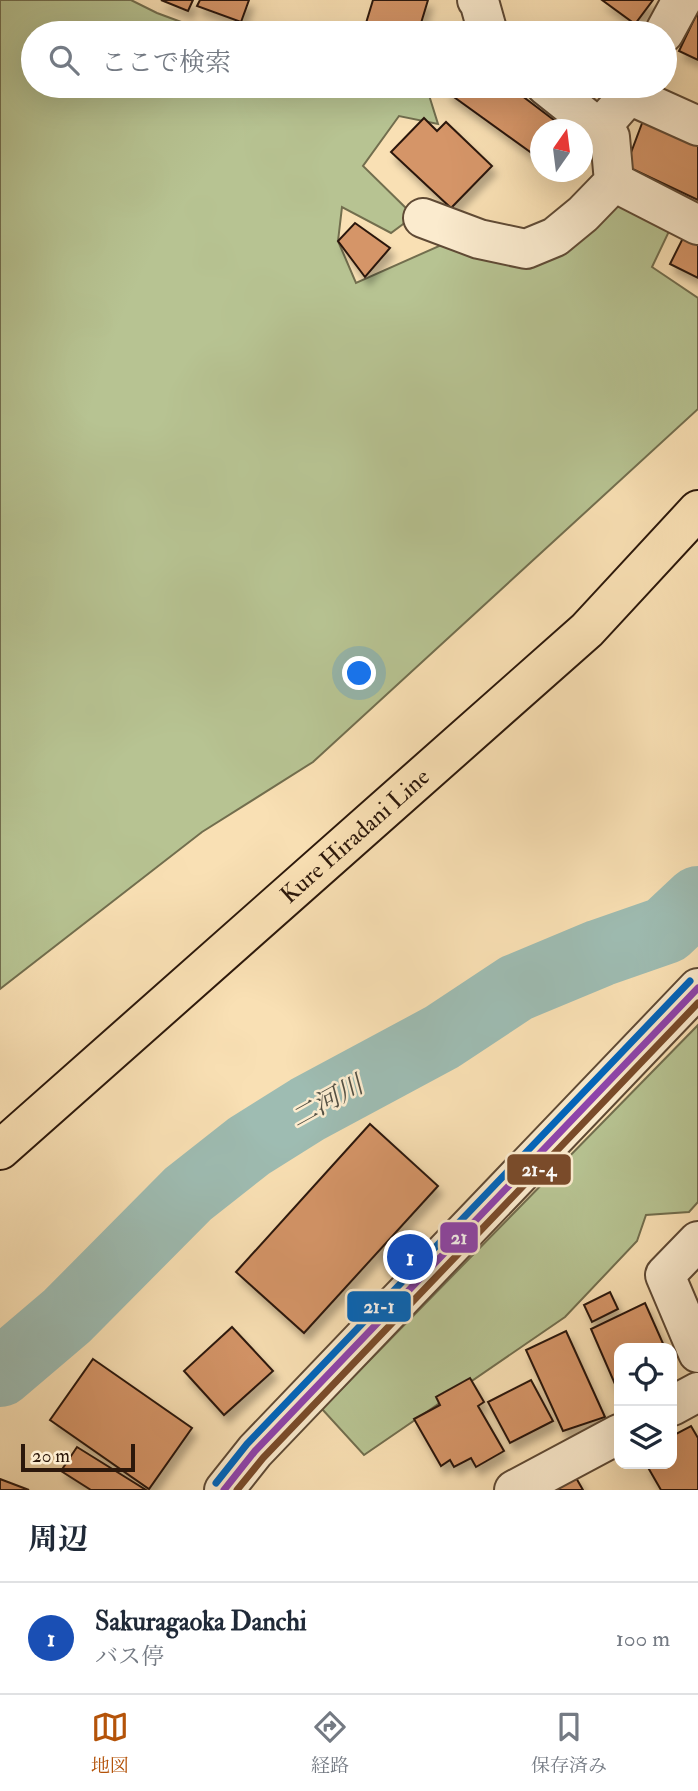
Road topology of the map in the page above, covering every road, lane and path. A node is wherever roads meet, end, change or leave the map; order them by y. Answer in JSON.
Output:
{"nodes":[{"id":1,"x":477,"y":0,"type":"edge"},
{"id":2,"x":682,"y":0,"type":"edge"},
{"id":3,"x":485,"y":21,"type":"edge"},
{"id":4,"x":671,"y":21,"type":"edge"},
{"id":5,"x":561,"y":98,"type":"edge"},
{"id":6,"x":625,"y":98,"type":"edge"},
{"id":7,"x":647,"y":98,"type":"edge"},
{"id":8,"x":698,"y":126,"type":"edge"},
{"id":9,"x":600,"y":128,"type":"junction"},
{"id":10,"x":614,"y":182,"type":"junction"},
{"id":11,"x":423,"y":218,"type":"dead end"},
{"id":12,"x":698,"y":225,"type":"edge"},
{"id":13,"x":698,"y":510,"type":"edge"},
{"id":14,"x":698,"y":988,"type":"edge"},
{"id":15,"x":0,"y":1150,"type":"edge"},
{"id":16,"x":698,"y":1241,"type":"edge"},
{"id":17,"x":698,"y":1353,"type":"edge"},
{"id":18,"x":698,"y":1392,"type":"edge"},
{"id":19,"x":677,"y":1403,"type":"edge"},
{"id":20,"x":614,"y":1437,"type":"edge"},
{"id":21,"x":224,"y":1490,"type":"edge"},
{"id":22,"x":513,"y":1490,"type":"edge"}],
"edges":[{"from":1,"to":3,"type":"street"},
{"from":2,"to":4,"type":"street"},
{"from":5,"to":9,"type":"street"},
{"from":6,"to":9,"type":"street"},
{"from":7,"to":8,"type":"street"},
{"from":9,"to":10,"type":"street"},
{"from":10,"to":11,"type":"street"},
{"from":10,"to":12,"type":"street"},
{"from":13,"to":15,"type":"main road","name":"Kure Hiradani Line"},
{"from":14,"to":21,"type":"street"},
{"from":16,"to":17,"type":"street"},
{"from":18,"to":19,"type":"street"},
{"from":20,"to":22,"type":"street"}]}
